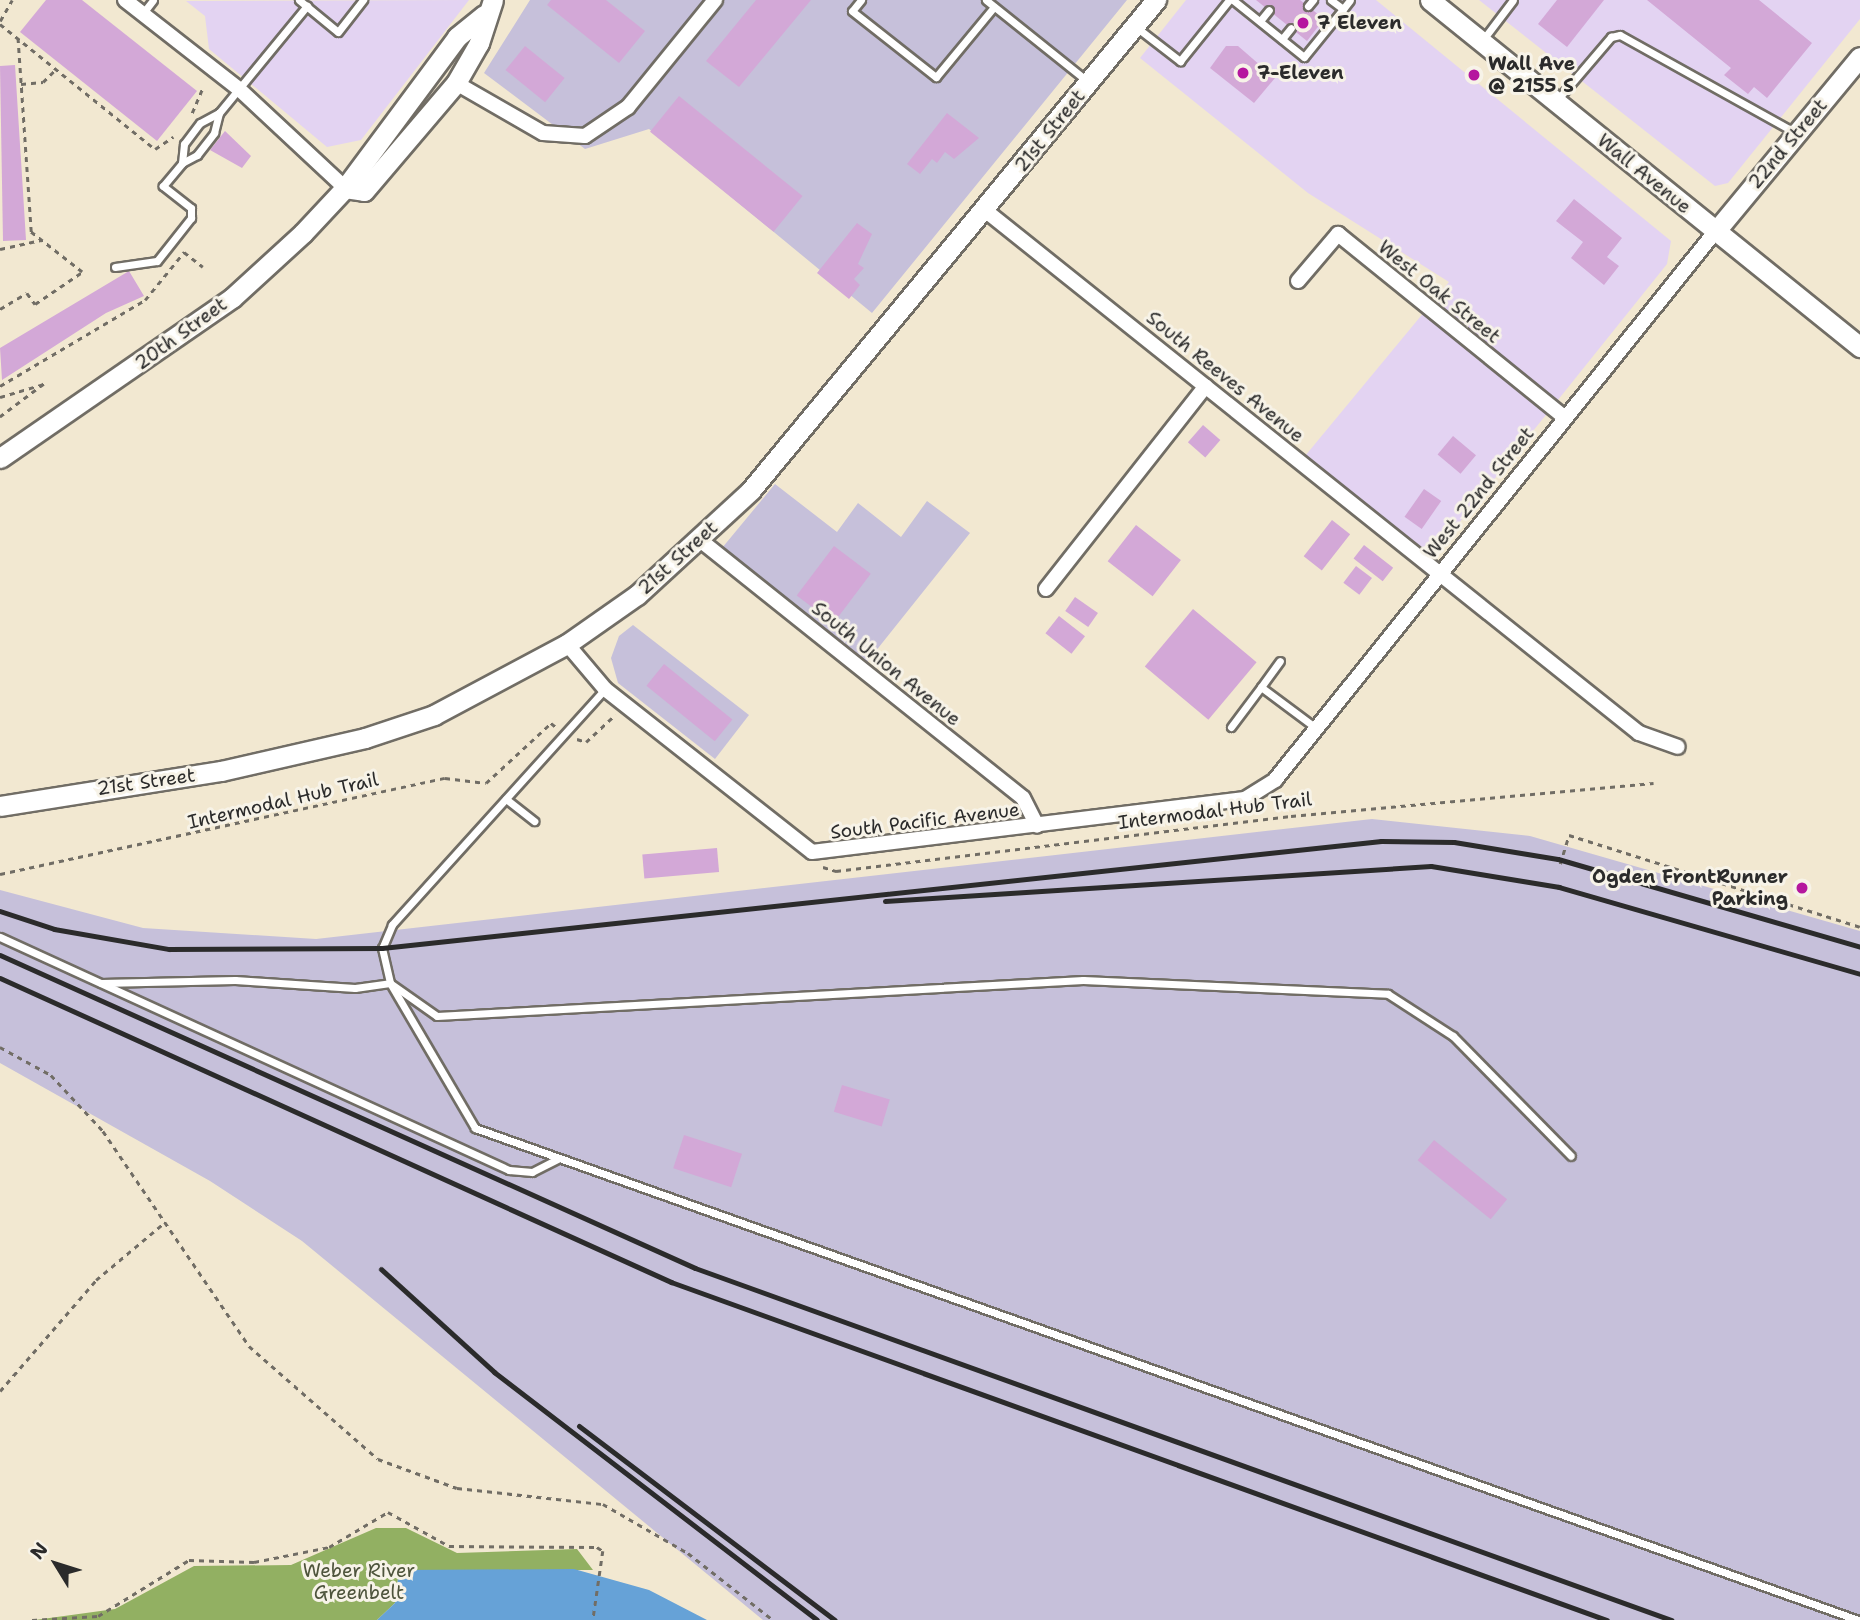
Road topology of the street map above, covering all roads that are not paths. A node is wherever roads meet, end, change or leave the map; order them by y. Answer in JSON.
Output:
{"nodes":[{"id":1,"x":124,"y":0,"type":"edge"},
{"id":2,"x":153,"y":0,"type":"edge"},
{"id":3,"x":299,"y":0,"type":"edge"},
{"id":4,"x":363,"y":0,"type":"edge"},
{"id":5,"x":715,"y":0,"type":"edge"},
{"id":6,"x":861,"y":0,"type":"edge"},
{"id":7,"x":986,"y":0,"type":"edge"},
{"id":8,"x":1156,"y":0,"type":"edge"},
{"id":9,"x":1231,"y":0,"type":"edge"},
{"id":10,"x":1331,"y":0,"type":"edge"},
{"id":11,"x":1350,"y":0,"type":"edge"},
{"id":12,"x":1430,"y":0,"type":"edge"},
{"id":13,"x":1513,"y":0,"type":"edge"},
{"id":14,"x":307,"y":6,"type":"junction"},
{"id":15,"x":994,"y":7,"type":"junction"},
{"id":16,"x":488,"y":8,"type":"edge"},
{"id":17,"x":1343,"y":9,"type":"junction"},
{"id":18,"x":1269,"y":10,"type":"dead end"},
{"id":19,"x":142,"y":14,"type":"junction"},
{"id":20,"x":1260,"y":22,"type":"junction"},
{"id":21,"x":1135,"y":26,"type":"junction"},
{"id":22,"x":1291,"y":28,"type":"dead end"},
{"id":23,"x":1282,"y":39,"type":"junction"},
{"id":24,"x":1481,"y":42,"type":"junction"},
{"id":25,"x":1860,"y":57,"type":"edge"},
{"id":26,"x":456,"y":83,"type":"junction"},
{"id":27,"x":1089,"y":83,"type":"junction"},
{"id":28,"x":239,"y":89,"type":"junction"},
{"id":29,"x":1555,"y":102,"type":"junction"},
{"id":30,"x":219,"y":113,"type":"junction"},
{"id":31,"x":1796,"y":134,"type":"junction"},
{"id":32,"x":182,"y":163,"type":"junction"},
{"id":33,"x":345,"y":188,"type":"junction"},
{"id":34,"x":986,"y":211,"type":"junction"},
{"id":35,"x":1716,"y":232,"type":"junction"},
{"id":36,"x":116,"y":267,"type":"dead end"},
{"id":37,"x":1298,"y":281,"type":"dead end"},
{"id":38,"x":1860,"y":347,"type":"edge"},
{"id":39,"x":1206,"y":386,"type":"junction"},
{"id":40,"x":1564,"y":417,"type":"junction"},
{"id":41,"x":0,"y":458,"type":"edge"},
{"id":42,"x":700,"y":540,"type":"junction"},
{"id":43,"x":1438,"y":575,"type":"junction"},
{"id":44,"x":1046,"y":589,"type":"dead end"},
{"id":45,"x":568,"y":644,"type":"junction"},
{"id":46,"x":1280,"y":661,"type":"dead end"},
{"id":47,"x":1261,"y":688,"type":"junction"},
{"id":48,"x":605,"y":689,"type":"junction"},
{"id":49,"x":1231,"y":727,"type":"dead end"},
{"id":50,"x":1316,"y":728,"type":"junction"},
{"id":51,"x":1678,"y":747,"type":"dead end"},
{"id":52,"x":1275,"y":780,"type":"joint"},
{"id":53,"x":506,"y":799,"type":"junction"},
{"id":54,"x":0,"y":806,"type":"edge"},
{"id":55,"x":534,"y":821,"type":"dead end"},
{"id":56,"x":1037,"y":826,"type":"junction"},
{"id":57,"x":0,"y":937,"type":"edge"},
{"id":58,"x":390,"y":982,"type":"junction"},
{"id":59,"x":101,"y":983,"type":"junction"},
{"id":60,"x":1571,"y":1156,"type":"dead end"},
{"id":61,"x":559,"y":1158,"type":"junction"},
{"id":62,"x":1858,"y":1620,"type":"edge"}],
"edges":[{"from":1,"to":19,"type":"street"},
{"from":2,"to":19,"type":"lane"},
{"from":3,"to":14,"type":"lane"},
{"from":4,"to":14,"type":"lane"},
{"from":5,"to":26,"type":"street"},
{"from":6,"to":15,"type":"lane"},
{"from":7,"to":15,"type":"lane"},
{"from":8,"to":21,"type":"main road","name":"21st Street"},
{"from":9,"to":20,"type":"lane"},
{"from":9,"to":21,"type":"lane"},
{"from":10,"to":17,"type":"lane"},
{"from":11,"to":17,"type":"lane"},
{"from":12,"to":24,"type":"main road","name":"Wall Avenue"},
{"from":13,"to":24,"type":"lane"},
{"from":14,"to":28,"type":"lane"},
{"from":15,"to":27,"type":"lane"},
{"from":16,"to":26,"type":"main road","name":"20th Street"},
{"from":16,"to":33,"type":"main road","name":"20th Street"},
{"from":17,"to":23,"type":"lane"},
{"from":18,"to":20,"type":"lane"},
{"from":19,"to":28,"type":"street"},
{"from":20,"to":23,"type":"lane"},
{"from":21,"to":27,"type":"main road","name":"21st Street"},
{"from":22,"to":23,"type":"lane"},
{"from":24,"to":29,"type":"main road","name":"Wall Avenue"},
{"from":25,"to":31,"type":"main road","name":"22nd Street"},
{"from":26,"to":33,"type":"main road","name":"20th Street"},
{"from":27,"to":34,"type":"main road","name":"21st Street"},
{"from":28,"to":30,"type":"lane"},
{"from":28,"to":33,"type":"street"},
{"from":29,"to":31,"type":"lane"},
{"from":29,"to":35,"type":"main road","name":"Wall Avenue"},
{"from":30,"to":32,"type":"lane"},
{"from":30,"to":32,"type":"lane"},
{"from":31,"to":35,"type":"main road","name":"22nd Street"},
{"from":32,"to":36,"type":"lane"},
{"from":33,"to":41,"type":"main road","name":"20th Street"},
{"from":34,"to":39,"type":"street","name":"South Reeves Avenue"},
{"from":34,"to":42,"type":"main road","name":"21st Street"},
{"from":35,"to":38,"type":"main road","name":"Wall Avenue"},
{"from":35,"to":40,"type":"street","name":"West 22nd Street"},
{"from":37,"to":40,"type":"street","name":"West Oak Street"},
{"from":39,"to":43,"type":"street","name":"South Reeves Avenue"},
{"from":39,"to":44,"type":"street"},
{"from":40,"to":43,"type":"street","name":"West 22nd Street"},
{"from":42,"to":45,"type":"main road","name":"21st Street"},
{"from":42,"to":56,"type":"street","name":"South Union Avenue"},
{"from":43,"to":50,"type":"street","name":"West 22nd Street"},
{"from":43,"to":51,"type":"street","name":"South Reeves Avenue"},
{"from":45,"to":48,"type":"street","name":"South Pacific Avenue"},
{"from":45,"to":54,"type":"main road","name":"21st Street"},
{"from":46,"to":47,"type":"lane"},
{"from":47,"to":49,"type":"lane"},
{"from":47,"to":50,"type":"lane"},
{"from":48,"to":53,"type":"lane"},
{"from":48,"to":56,"type":"street","name":"South Pacific Avenue"},
{"from":50,"to":52,"type":"street","name":"West 22nd Street"},
{"from":52,"to":56,"type":"street","name":"South Pacific Avenue"},
{"from":53,"to":55,"type":"lane"},
{"from":53,"to":58,"type":"lane"},
{"from":57,"to":59,"type":"lane"},
{"from":58,"to":59,"type":"lane"},
{"from":58,"to":60,"type":"lane"},
{"from":58,"to":61,"type":"lane"},
{"from":59,"to":61,"type":"lane"},
{"from":61,"to":62,"type":"lane"}]}
